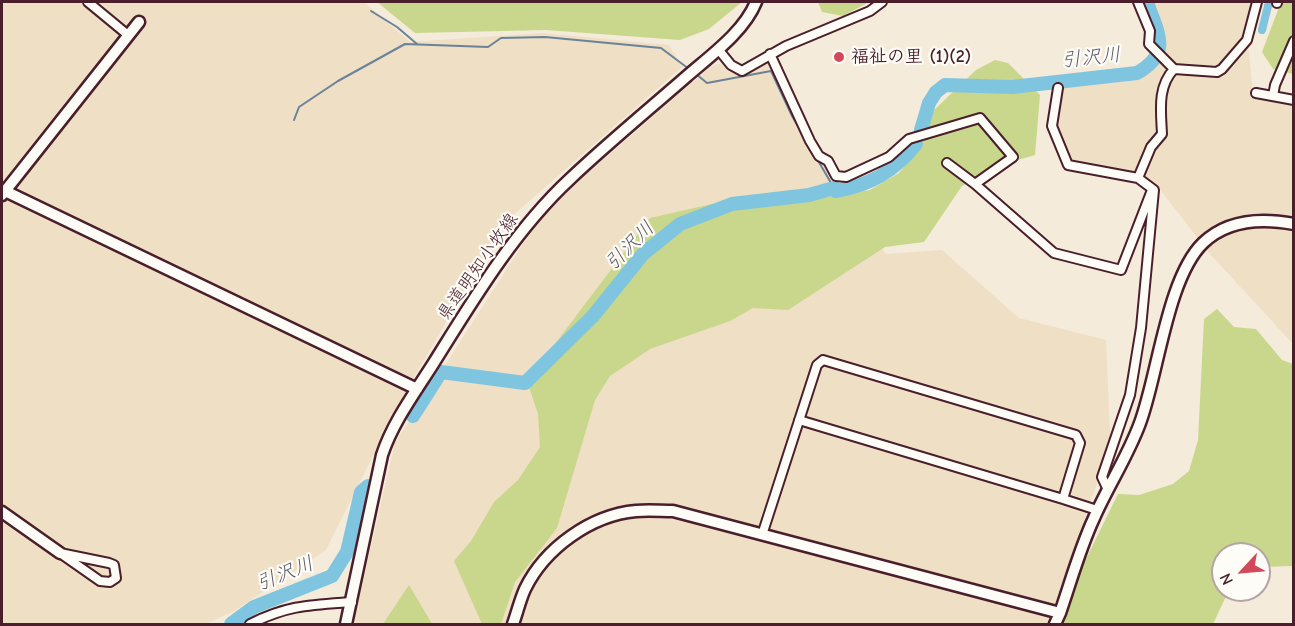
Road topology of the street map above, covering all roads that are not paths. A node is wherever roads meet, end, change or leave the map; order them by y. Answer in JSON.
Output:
{"nodes":[{"id":1,"x":88,"y":2,"type":"edge"},
{"id":2,"x":756,"y":2,"type":"edge"},
{"id":3,"x":882,"y":2,"type":"edge"},
{"id":4,"x":1138,"y":2,"type":"edge"},
{"id":5,"x":1257,"y":2,"type":"edge"},
{"id":6,"x":139,"y":22,"type":"dead end"},
{"id":7,"x":128,"y":35,"type":"junction"},
{"id":8,"x":1293,"y":41,"type":"edge"},
{"id":9,"x":718,"y":49,"type":"junction"},
{"id":10,"x":770,"y":54,"type":"junction"},
{"id":11,"x":1174,"y":69,"type":"junction"},
{"id":12,"x":1058,"y":88,"type":"dead end"},
{"id":13,"x":1256,"y":93,"type":"dead end"},
{"id":14,"x":1273,"y":96,"type":"junction"},
{"id":15,"x":1293,"y":100,"type":"edge"},
{"id":16,"x":947,"y":163,"type":"dead end"},
{"id":17,"x":1138,"y":178,"type":"junction"},
{"id":18,"x":975,"y":184,"type":"junction"},
{"id":19,"x":1152,"y":188,"type":"junction"},
{"id":20,"x":3,"y":193,"type":"edge"},
{"id":21,"x":1293,"y":224,"type":"edge"},
{"id":22,"x":417,"y":389,"type":"junction"},
{"id":23,"x":799,"y":420,"type":"junction"},
{"id":24,"x":1108,"y":490,"type":"junction"},
{"id":25,"x":1063,"y":499,"type":"junction"},
{"id":26,"x":1098,"y":510,"type":"junction"},
{"id":27,"x":2,"y":512,"type":"edge"},
{"id":28,"x":762,"y":535,"type":"junction"},
{"id":29,"x":60,"y":553,"type":"junction"},
{"id":30,"x":352,"y":602,"type":"junction"},
{"id":31,"x":1060,"y":613,"type":"junction"},
{"id":32,"x":250,"y":624,"type":"edge"},
{"id":33,"x":346,"y":624,"type":"edge"},
{"id":34,"x":513,"y":624,"type":"edge"},
{"id":35,"x":1055,"y":624,"type":"edge"}],
"edges":[{"from":1,"to":7,"type":"street"},
{"from":2,"to":9,"type":"street","name":"県道明知小牧線"},
{"from":3,"to":10,"type":"street"},
{"from":4,"to":11,"type":"street"},
{"from":5,"to":11,"type":"street"},
{"from":6,"to":7,"type":"street"},
{"from":7,"to":20,"type":"street"},
{"from":8,"to":14,"type":"street"},
{"from":9,"to":10,"type":"street"},
{"from":9,"to":22,"type":"street","name":"県道明知小牧線"},
{"from":10,"to":18,"type":"street"},
{"from":11,"to":17,"type":"street"},
{"from":12,"to":17,"type":"street"},
{"from":13,"to":14,"type":"street"},
{"from":14,"to":15,"type":"street"},
{"from":16,"to":18,"type":"street"},
{"from":17,"to":19,"type":"street"},
{"from":18,"to":19,"type":"street"},
{"from":19,"to":24,"type":"street"},
{"from":20,"to":22,"type":"street"},
{"from":21,"to":24,"type":"street"},
{"from":22,"to":30,"type":"street","name":"県道明知小牧線"},
{"from":23,"to":25,"type":"street"},
{"from":23,"to":25,"type":"street"},
{"from":23,"to":28,"type":"street"},
{"from":24,"to":26,"type":"street"},
{"from":25,"to":26,"type":"street"},
{"from":26,"to":31,"type":"street"},
{"from":27,"to":29,"type":"street"},
{"from":28,"to":31,"type":"street"},
{"from":28,"to":34,"type":"street"},
{"from":29,"to":29,"type":"street"},
{"from":30,"to":32,"type":"street"},
{"from":30,"to":33,"type":"street","name":"県道明知小牧線"},
{"from":31,"to":35,"type":"street"}]}
